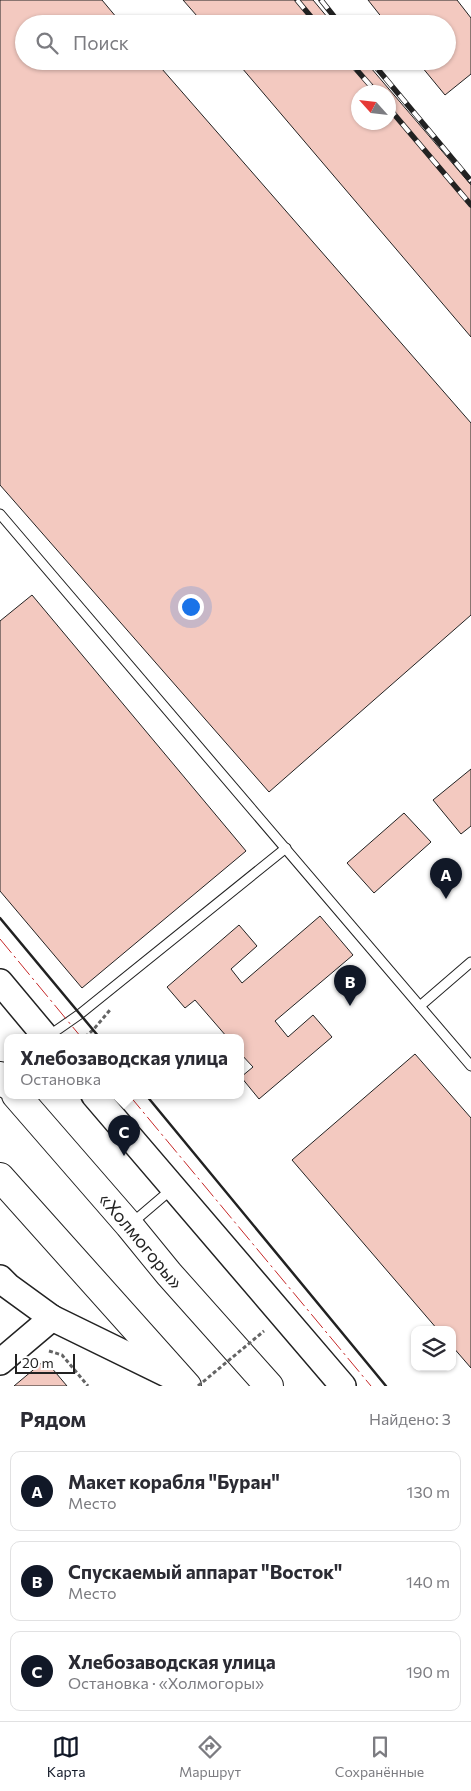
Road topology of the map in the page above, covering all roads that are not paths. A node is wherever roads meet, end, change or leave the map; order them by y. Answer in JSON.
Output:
{"nodes":[{"id":1,"x":0,"y":514,"type":"edge"},
{"id":2,"x":286,"y":848,"type":"junction"},
{"id":3,"x":471,"y":962,"type":"edge"},
{"id":4,"x":0,"y":982,"type":"edge"},
{"id":5,"x":420,"y":1006,"type":"junction"},
{"id":6,"x":44,"y":1034,"type":"edge"},
{"id":7,"x":51,"y":1034,"type":"edge"},
{"id":8,"x":471,"y":1066,"type":"edge"},
{"id":9,"x":20,"y":1099,"type":"edge"},
{"id":10,"x":97,"y":1099,"type":"edge"},
{"id":11,"x":0,"y":1177,"type":"edge"},
{"id":12,"x":173,"y":1187,"type":"junction"},
{"id":13,"x":130,"y":1225,"type":"junction"},
{"id":14,"x":0,"y":1278,"type":"edge"},
{"id":15,"x":52,"y":1318,"type":"junction"},
{"id":16,"x":0,"y":1362,"type":"edge"},
{"id":17,"x":189,"y":1385,"type":"edge"},
{"id":18,"x":269,"y":1386,"type":"edge"},
{"id":19,"x":343,"y":1386,"type":"edge"}],
"edges":[{"from":1,"to":2,"type":"lane"},
{"from":2,"to":5,"type":"lane"},
{"from":2,"to":7,"type":"lane"},
{"from":3,"to":5,"type":"lane"},
{"from":4,"to":6,"type":"street"},
{"from":5,"to":8,"type":"lane"},
{"from":9,"to":13,"type":"highway","name":"«Холмогоры»"},
{"from":10,"to":12,"type":"street"},
{"from":11,"to":17,"type":"highway"},
{"from":12,"to":13,"type":"lane"},
{"from":12,"to":19,"type":"street"},
{"from":13,"to":18,"type":"highway","name":"«Холмогоры»"},
{"from":14,"to":15,"type":"street"},
{"from":15,"to":16,"type":"street"},
{"from":15,"to":17,"type":"street"}]}
